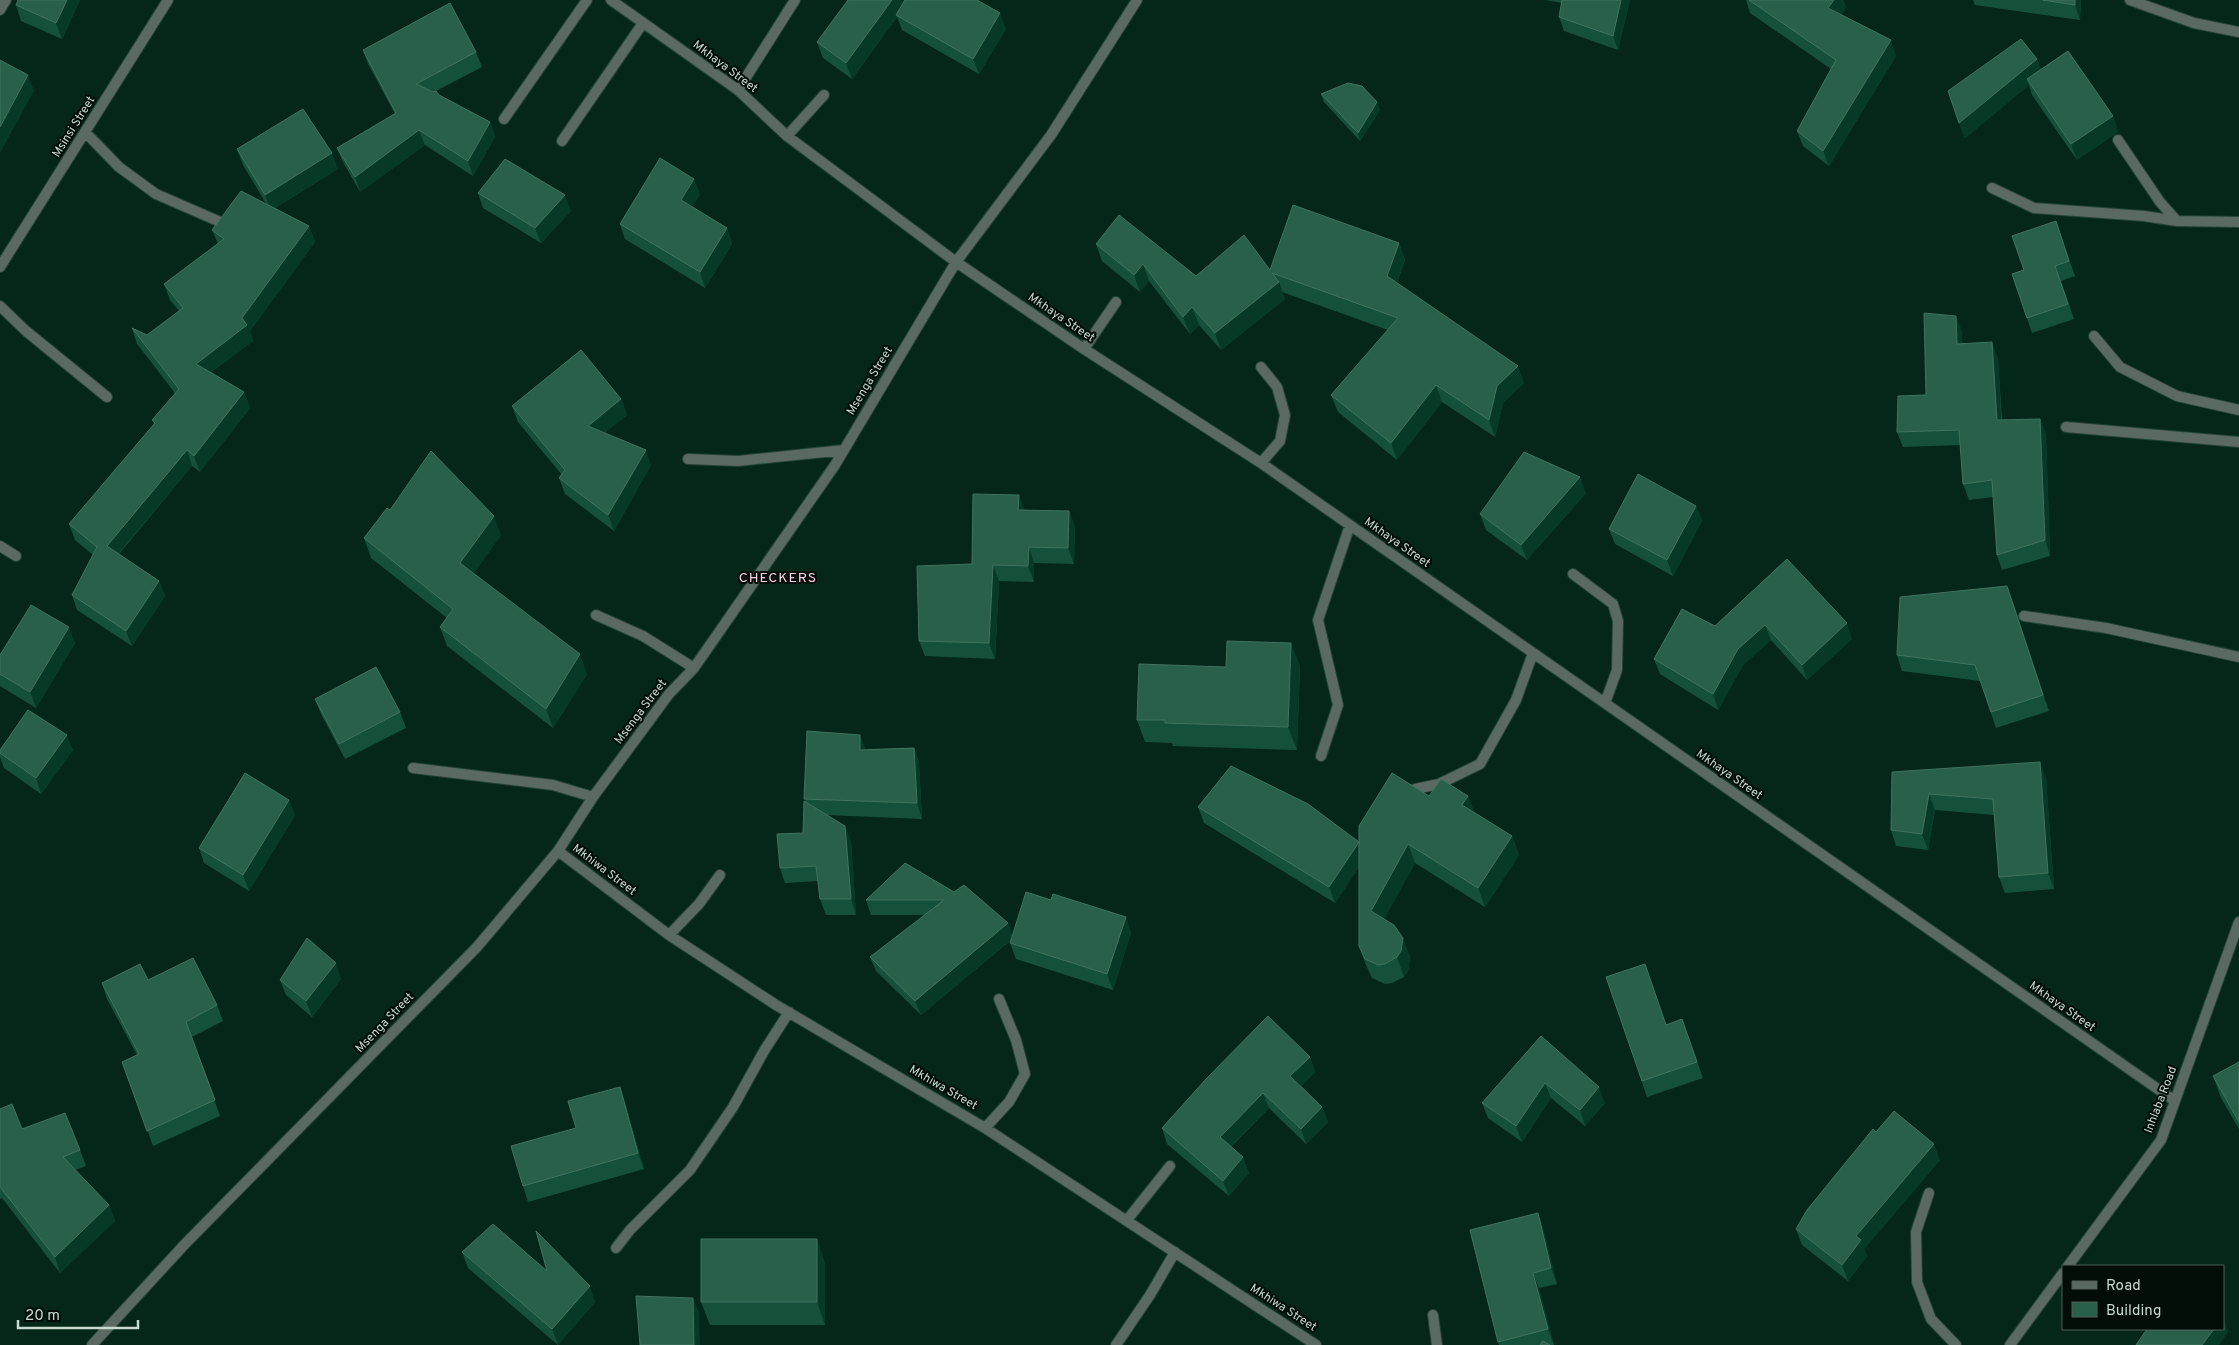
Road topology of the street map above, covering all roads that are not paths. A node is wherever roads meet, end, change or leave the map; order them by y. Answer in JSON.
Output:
{"nodes":[{"id":1,"x":6,"y":0,"type":"edge"},
{"id":2,"x":168,"y":0,"type":"edge"},
{"id":3,"x":587,"y":0,"type":"edge"},
{"id":4,"x":611,"y":0,"type":"edge"},
{"id":5,"x":795,"y":0,"type":"edge"},
{"id":6,"x":1137,"y":0,"type":"edge"},
{"id":7,"x":2130,"y":0,"type":"edge"},
{"id":8,"x":0,"y":10,"type":"edge"},
{"id":9,"x":643,"y":23,"type":"junction"},
{"id":10,"x":2239,"y":32,"type":"edge"},
{"id":11,"x":738,"y":90,"type":"junction"},
{"id":12,"x":824,"y":95,"type":"dead end"},
{"id":13,"x":504,"y":119,"type":"dead end"},
{"id":14,"x":85,"y":132,"type":"junction"},
{"id":15,"x":787,"y":136,"type":"junction"},
{"id":16,"x":2118,"y":140,"type":"dead end"},
{"id":17,"x":562,"y":141,"type":"dead end"},
{"id":18,"x":1992,"y":188,"type":"dead end"},
{"id":19,"x":218,"y":221,"type":"edge"},
{"id":20,"x":2177,"y":221,"type":"junction"},
{"id":21,"x":2239,"y":222,"type":"edge"},
{"id":22,"x":956,"y":262,"type":"junction"},
{"id":23,"x":0,"y":267,"type":"edge"},
{"id":24,"x":1116,"y":302,"type":"dead end"},
{"id":25,"x":0,"y":306,"type":"edge"},
{"id":26,"x":2094,"y":336,"type":"dead end"},
{"id":27,"x":1084,"y":349,"type":"junction"},
{"id":28,"x":1260,"y":367,"type":"dead end"},
{"id":29,"x":107,"y":397,"type":"dead end"},
{"id":30,"x":2239,"y":410,"type":"edge"},
{"id":31,"x":2066,"y":427,"type":"dead end"},
{"id":32,"x":2239,"y":442,"type":"edge"},
{"id":33,"x":844,"y":450,"type":"junction"},
{"id":34,"x":688,"y":459,"type":"dead end"},
{"id":35,"x":1261,"y":463,"type":"junction"},
{"id":36,"x":1350,"y":526,"type":"junction"},
{"id":37,"x":0,"y":546,"type":"edge"},
{"id":38,"x":16,"y":556,"type":"dead end"},
{"id":39,"x":1573,"y":574,"type":"dead end"},
{"id":40,"x":596,"y":615,"type":"dead end"},
{"id":41,"x":2024,"y":616,"type":"dead end"},
{"id":42,"x":1533,"y":653,"type":"junction"},
{"id":43,"x":2239,"y":656,"type":"edge"},
{"id":44,"x":694,"y":668,"type":"junction"},
{"id":45,"x":1605,"y":703,"type":"junction"},
{"id":46,"x":1321,"y":756,"type":"dead end"},
{"id":47,"x":413,"y":768,"type":"dead end"},
{"id":48,"x":1415,"y":789,"type":"edge"},
{"id":49,"x":594,"y":797,"type":"junction"},
{"id":50,"x":558,"y":851,"type":"junction"},
{"id":51,"x":720,"y":875,"type":"dead end"},
{"id":52,"x":2239,"y":922,"type":"edge"},
{"id":53,"x":669,"y":935,"type":"junction"},
{"id":54,"x":999,"y":999,"type":"dead end"},
{"id":55,"x":789,"y":1012,"type":"junction"},
{"id":56,"x":2175,"y":1101,"type":"junction"},
{"id":57,"x":985,"y":1128,"type":"junction"},
{"id":58,"x":1170,"y":1166,"type":"dead end"},
{"id":59,"x":1930,"y":1193,"type":"dead end"},
{"id":60,"x":1127,"y":1220,"type":"junction"},
{"id":61,"x":616,"y":1248,"type":"dead end"},
{"id":62,"x":1174,"y":1252,"type":"junction"},
{"id":63,"x":2069,"y":1265,"type":"edge"},
{"id":64,"x":2062,"y":1274,"type":"edge"},
{"id":65,"x":1433,"y":1315,"type":"dead end"},
{"id":66,"x":92,"y":1345,"type":"edge"},
{"id":67,"x":1116,"y":1345,"type":"edge"},
{"id":68,"x":1316,"y":1345,"type":"edge"},
{"id":69,"x":1436,"y":1345,"type":"edge"},
{"id":70,"x":1956,"y":1345,"type":"edge"},
{"id":71,"x":2010,"y":1345,"type":"edge"}],
"edges":[{"from":1,"to":8,"type":"street"},
{"from":2,"to":14,"type":"street","name":"Msinsi Street"},
{"from":3,"to":13,"type":"street"},
{"from":4,"to":9,"type":"street","name":"Mkhaya Street"},
{"from":5,"to":11,"type":"street"},
{"from":6,"to":22,"type":"street","name":"Msenga Street"},
{"from":7,"to":10,"type":"street"},
{"from":9,"to":11,"type":"street","name":"Mkhaya Street"},
{"from":9,"to":17,"type":"street"},
{"from":11,"to":15,"type":"street","name":"Mkhaya Street"},
{"from":12,"to":15,"type":"street"},
{"from":14,"to":19,"type":"street"},
{"from":14,"to":23,"type":"street","name":"Msinsi Street"},
{"from":15,"to":22,"type":"street","name":"Mkhaya Street"},
{"from":16,"to":20,"type":"street"},
{"from":18,"to":20,"type":"street"},
{"from":20,"to":21,"type":"street"},
{"from":22,"to":27,"type":"street","name":"Mkhaya Street"},
{"from":22,"to":33,"type":"street","name":"Msenga Street"},
{"from":24,"to":27,"type":"street"},
{"from":25,"to":29,"type":"street"},
{"from":26,"to":30,"type":"street"},
{"from":27,"to":35,"type":"street","name":"Mkhaya Street"},
{"from":28,"to":35,"type":"street"},
{"from":31,"to":32,"type":"street"},
{"from":33,"to":34,"type":"street"},
{"from":33,"to":44,"type":"street","name":"Msenga Street"},
{"from":35,"to":36,"type":"street","name":"Mkhaya Street"},
{"from":36,"to":42,"type":"street","name":"Mkhaya Street"},
{"from":36,"to":46,"type":"street"},
{"from":37,"to":38,"type":"street"},
{"from":39,"to":45,"type":"street"},
{"from":40,"to":44,"type":"street"},
{"from":41,"to":43,"type":"street"},
{"from":42,"to":45,"type":"street","name":"Mkhaya Street"},
{"from":42,"to":48,"type":"street"},
{"from":44,"to":49,"type":"street","name":"Msenga Street"},
{"from":45,"to":56,"type":"street","name":"Mkhaya Street"},
{"from":47,"to":49,"type":"street"},
{"from":49,"to":50,"type":"street","name":"Msenga Street"},
{"from":50,"to":53,"type":"street","name":"Mkhiwa Street"},
{"from":50,"to":66,"type":"street","name":"Msenga Street"},
{"from":51,"to":53,"type":"street"},
{"from":52,"to":56,"type":"street","name":"Inhlaba Road"},
{"from":53,"to":55,"type":"street","name":"Mkhiwa Street"},
{"from":54,"to":57,"type":"street"},
{"from":55,"to":57,"type":"street","name":"Mkhiwa Street"},
{"from":55,"to":61,"type":"street"},
{"from":56,"to":63,"type":"street","name":"Inhlaba Road"},
{"from":57,"to":60,"type":"street","name":"Mkhiwa Street"},
{"from":58,"to":60,"type":"street"},
{"from":59,"to":70,"type":"street"},
{"from":60,"to":62,"type":"street","name":"Mkhiwa Street"},
{"from":62,"to":67,"type":"street"},
{"from":62,"to":68,"type":"street","name":"Mkhiwa Street"},
{"from":64,"to":71,"type":"street"},
{"from":65,"to":69,"type":"street"}]}
